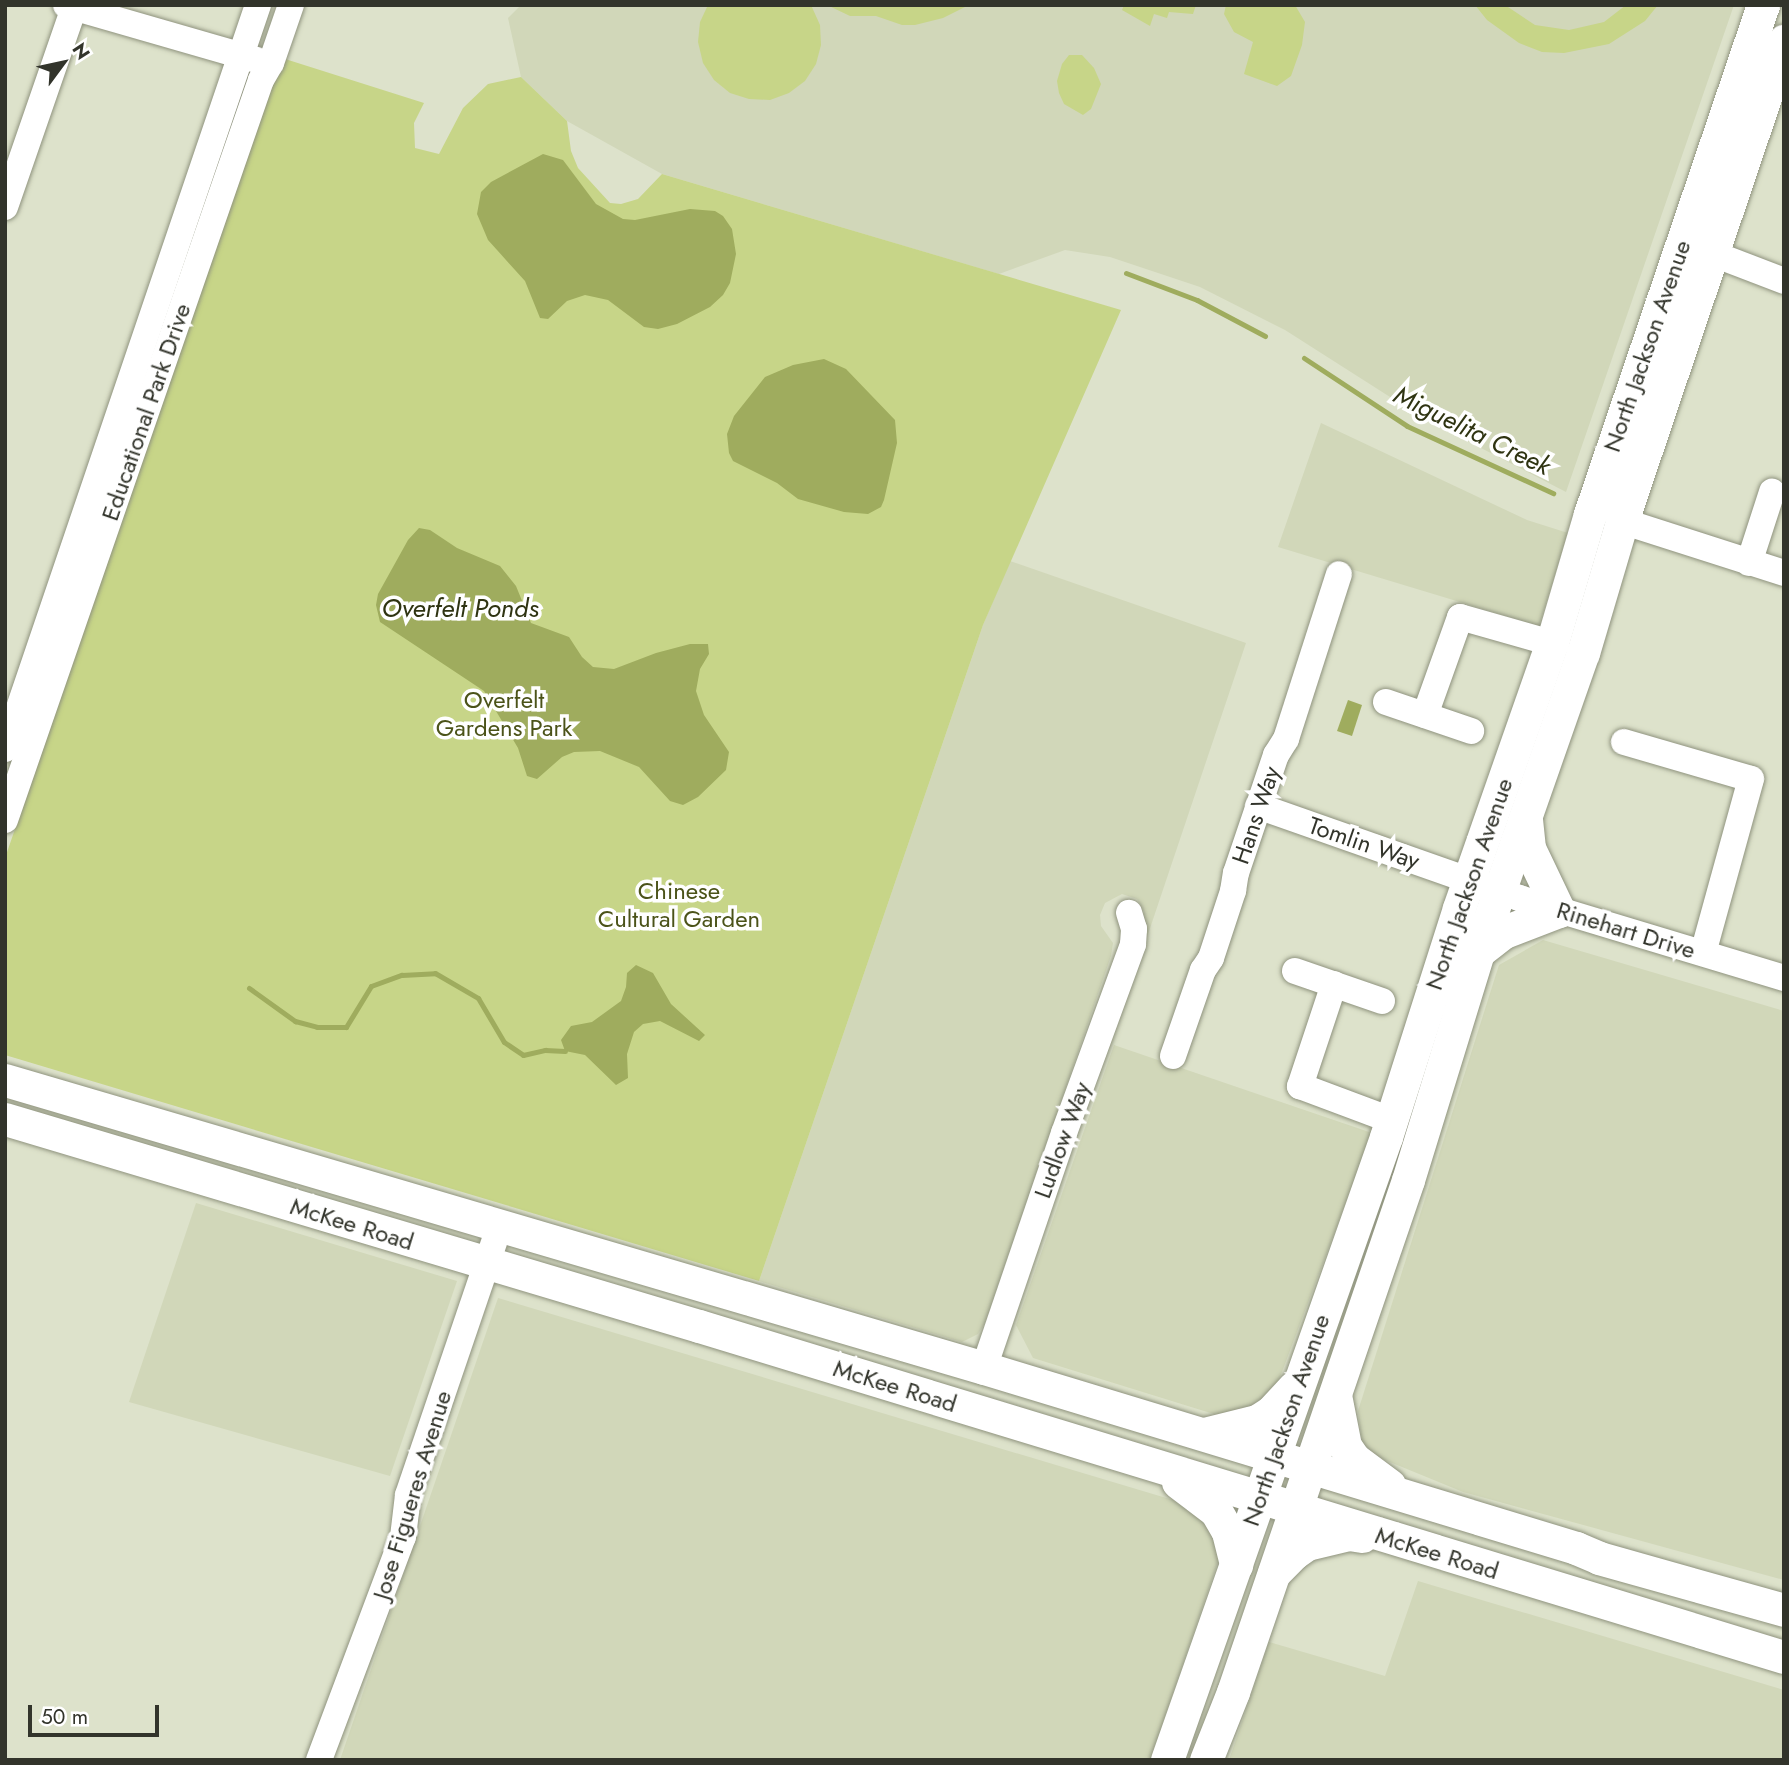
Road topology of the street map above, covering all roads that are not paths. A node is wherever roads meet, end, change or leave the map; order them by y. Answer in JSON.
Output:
{"nodes":[{"id":1,"x":258,"y":5,"type":"edge"},
{"id":2,"x":291,"y":5,"type":"edge"},
{"id":3,"x":1763,"y":5,"type":"edge"},
{"id":4,"x":70,"y":7,"type":"edge"},
{"id":5,"x":1784,"y":41,"type":"edge"},
{"id":6,"x":240,"y":57,"type":"junction"},
{"id":7,"x":271,"y":63,"type":"junction"},
{"id":8,"x":5,"y":207,"type":"edge"},
{"id":9,"x":1697,"y":248,"type":"junction"},
{"id":10,"x":1784,"y":281,"type":"edge"},
{"id":11,"x":1772,"y":492,"type":"dead end"},
{"id":12,"x":1622,"y":521,"type":"junction"},
{"id":13,"x":1749,"y":563,"type":"junction"},
{"id":14,"x":1784,"y":573,"type":"edge"},
{"id":15,"x":1339,"y":574,"type":"dead end"},
{"id":16,"x":1552,"y":643,"type":"junction"},
{"id":17,"x":28,"y":681,"type":"edge"},
{"id":18,"x":1386,"y":702,"type":"dead end"},
{"id":19,"x":1425,"y":715,"type":"junction"},
{"id":20,"x":1471,"y":731,"type":"dead end"},
{"id":21,"x":1624,"y":742,"type":"dead end"},
{"id":22,"x":5,"y":749,"type":"edge"},
{"id":23,"x":1258,"y":806,"type":"junction"},
{"id":24,"x":1526,"y":816,"type":"junction"},
{"id":25,"x":5,"y":820,"type":"edge"},
{"id":26,"x":1484,"y":884,"type":"junction"},
{"id":27,"x":1559,"y":911,"type":"junction"},
{"id":28,"x":1129,"y":913,"type":"dead end"},
{"id":29,"x":1478,"y":952,"type":"junction"},
{"id":30,"x":1703,"y":953,"type":"junction"},
{"id":31,"x":1295,"y":971,"type":"dead end"},
{"id":32,"x":1784,"y":978,"type":"edge"},
{"id":33,"x":1334,"y":984,"type":"junction"},
{"id":34,"x":1382,"y":1001,"type":"dead end"},
{"id":35,"x":1173,"y":1056,"type":"dead end"},
{"id":36,"x":5,"y":1080,"type":"edge"},
{"id":37,"x":5,"y":1119,"type":"edge"},
{"id":38,"x":1391,"y":1120,"type":"junction"},
{"id":39,"x":499,"y":1227,"type":"junction"},
{"id":40,"x":487,"y":1262,"type":"junction"},
{"id":41,"x":984,"y":1368,"type":"junction"},
{"id":42,"x":1299,"y":1381,"type":"junction"},
{"id":43,"x":1334,"y":1391,"type":"junction"},
{"id":44,"x":916,"y":1392,"type":"junction"},
{"id":45,"x":1200,"y":1435,"type":"junction"},
{"id":46,"x":1272,"y":1456,"type":"junction"},
{"id":47,"x":1159,"y":1467,"type":"junction"},
{"id":48,"x":1308,"y":1467,"type":"junction"},
{"id":49,"x":1259,"y":1498,"type":"junction"},
{"id":50,"x":1411,"y":1500,"type":"junction"},
{"id":51,"x":1294,"y":1509,"type":"junction"},
{"id":52,"x":1389,"y":1539,"type":"junction"},
{"id":53,"x":1236,"y":1564,"type":"junction"},
{"id":54,"x":1270,"y":1577,"type":"junction"},
{"id":55,"x":1784,"y":1610,"type":"edge"},
{"id":56,"x":1784,"y":1657,"type":"edge"},
{"id":57,"x":318,"y":1760,"type":"edge"},
{"id":58,"x":1167,"y":1760,"type":"edge"},
{"id":59,"x":1206,"y":1760,"type":"edge"}],
"edges":[{"from":1,"to":6,"type":"street","name":"Educational Park Drive"},
{"from":2,"to":7,"type":"street","name":"Educational Park Drive"},
{"from":3,"to":9,"type":"main road","name":"North Jackson Avenue"},
{"from":4,"to":6,"type":"street"},
{"from":4,"to":8,"type":"street"},
{"from":5,"to":9,"type":"main road","name":"North Jackson Avenue"},
{"from":6,"to":7,"type":"street"},
{"from":6,"to":17,"type":"street","name":"Educational Park Drive"},
{"from":7,"to":17,"type":"street","name":"Educational Park Drive"},
{"from":9,"to":10,"type":"street"},
{"from":9,"to":12,"type":"main road","name":"North Jackson Avenue"},
{"from":9,"to":16,"type":"main road","name":"North Jackson Avenue"},
{"from":11,"to":13,"type":"street"},
{"from":12,"to":13,"type":"street"},
{"from":12,"to":24,"type":"main road","name":"North Jackson Avenue"},
{"from":13,"to":14,"type":"street"},
{"from":15,"to":23,"type":"street","name":"Hans Way"},
{"from":16,"to":19,"type":"street"},
{"from":16,"to":26,"type":"main road","name":"North Jackson Avenue"},
{"from":17,"to":22,"type":"street","name":"Educational Park Drive"},
{"from":17,"to":25,"type":"street","name":"Educational Park Drive"},
{"from":18,"to":19,"type":"street"},
{"from":19,"to":20,"type":"street"},
{"from":21,"to":30,"type":"street"},
{"from":23,"to":26,"type":"street","name":"Tomlin Way"},
{"from":23,"to":35,"type":"street","name":"Hans Way"},
{"from":24,"to":26,"type":"main road","name":"North Jackson Avenue"},
{"from":24,"to":27,"type":"main road"},
{"from":26,"to":27,"type":"street","name":"Rinehart Drive"},
{"from":26,"to":29,"type":"main road","name":"North Jackson Avenue"},
{"from":26,"to":38,"type":"main road","name":"North Jackson Avenue"},
{"from":27,"to":29,"type":"main road"},
{"from":27,"to":30,"type":"street","name":"Rinehart Drive"},
{"from":28,"to":41,"type":"street","name":"Ludlow Way"},
{"from":29,"to":43,"type":"main road","name":"North Jackson Avenue"},
{"from":30,"to":32,"type":"street","name":"Rinehart Drive"},
{"from":31,"to":33,"type":"street"},
{"from":33,"to":34,"type":"street"},
{"from":33,"to":38,"type":"street"},
{"from":36,"to":39,"type":"main road","name":"McKee Road"},
{"from":37,"to":40,"type":"main road","name":"McKee Road"},
{"from":38,"to":42,"type":"main road","name":"North Jackson Avenue"},
{"from":39,"to":40,"type":"street","name":"Jose Figueres Avenue"},
{"from":39,"to":41,"type":"main road","name":"McKee Road"},
{"from":40,"to":44,"type":"main road","name":"McKee Road"},
{"from":40,"to":57,"type":"street","name":"Jose Figueres Avenue"},
{"from":41,"to":44,"type":"main road"},
{"from":41,"to":45,"type":"main road","name":"McKee Road"},
{"from":42,"to":45,"type":"main road"},
{"from":42,"to":46,"type":"main road","name":"North Jackson Avenue"},
{"from":43,"to":48,"type":"main road","name":"North Jackson Avenue"},
{"from":43,"to":50,"type":"main road"},
{"from":44,"to":47,"type":"main road","name":"McKee Road"},
{"from":45,"to":46,"type":"main road","name":"McKee Road"},
{"from":46,"to":48,"type":"main road","name":"McKee Road"},
{"from":46,"to":49,"type":"main road","name":"North Jackson Avenue"},
{"from":47,"to":49,"type":"main road","name":"McKee Road"},
{"from":47,"to":53,"type":"main road"},
{"from":48,"to":50,"type":"main road","name":"McKee Road"},
{"from":48,"to":51,"type":"main road","name":"North Jackson Avenue"},
{"from":49,"to":51,"type":"main road","name":"McKee Road"},
{"from":49,"to":53,"type":"main road","name":"North Jackson Avenue"},
{"from":50,"to":55,"type":"main road","name":"McKee Road"},
{"from":51,"to":52,"type":"main road","name":"McKee Road"},
{"from":51,"to":54,"type":"main road","name":"North Jackson Avenue"},
{"from":52,"to":54,"type":"main road"},
{"from":52,"to":56,"type":"main road","name":"McKee Road"},
{"from":53,"to":58,"type":"main road","name":"North Jackson Avenue"},
{"from":54,"to":59,"type":"main road","name":"North Jackson Avenue"}]}
